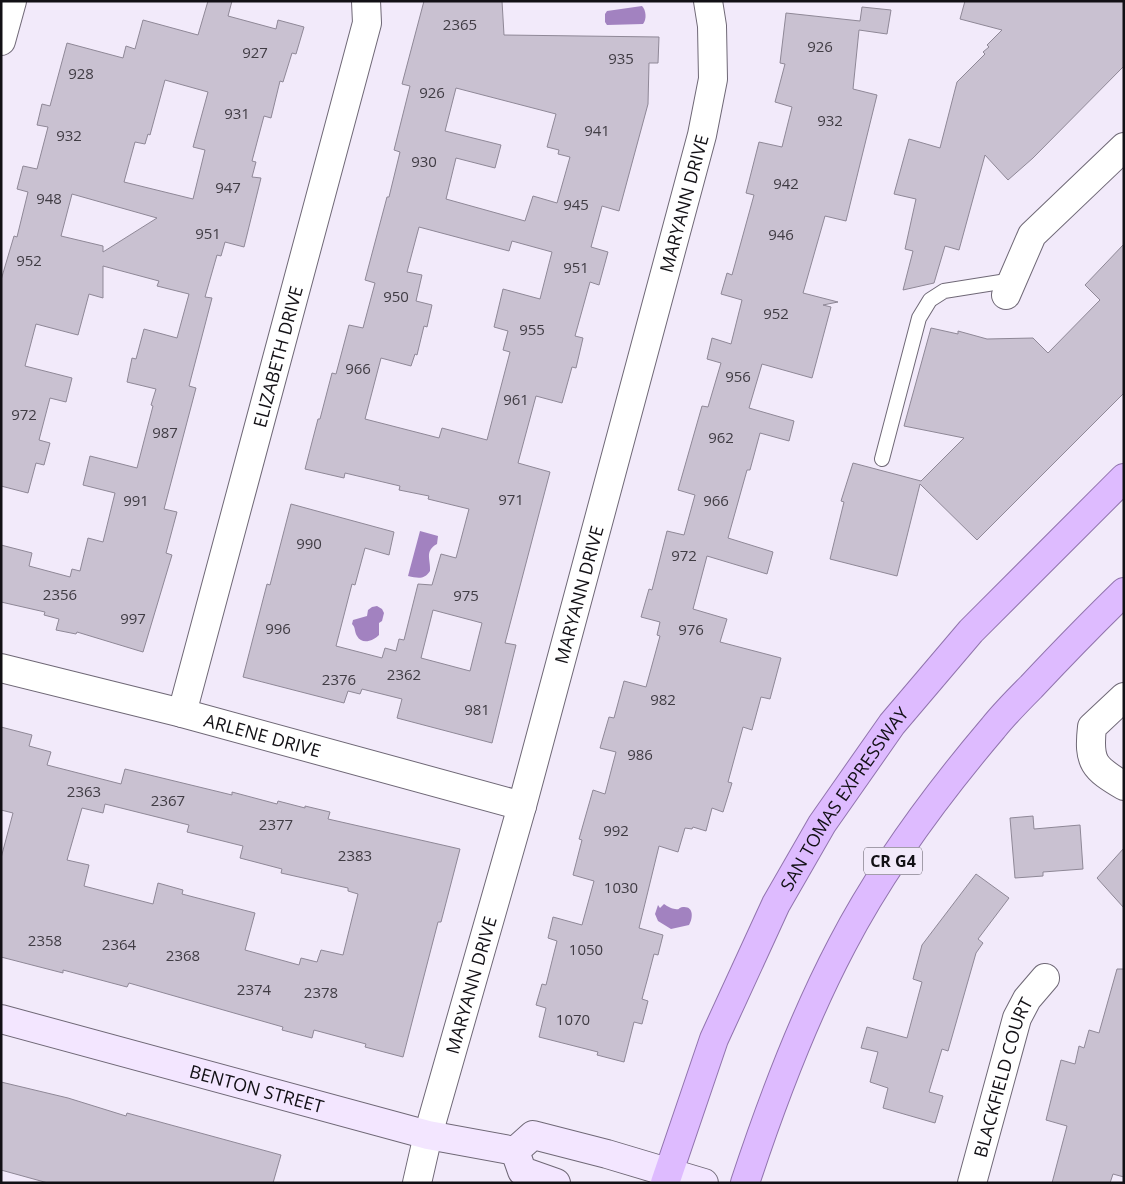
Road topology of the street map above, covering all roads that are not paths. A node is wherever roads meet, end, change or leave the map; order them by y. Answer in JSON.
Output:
{"nodes":[{"id":1,"x":12,"y":1,"type":"edge"},
{"id":2,"x":366,"y":1,"type":"edge"},
{"id":3,"x":708,"y":1,"type":"edge"},
{"id":4,"x":1,"y":41,"type":"edge"},
{"id":5,"x":1124,"y":147,"type":"edge"},
{"id":6,"x":1009,"y":288,"type":"joint"},
{"id":7,"x":882,"y":459,"type":"dead end"},
{"id":8,"x":1124,"y":478,"type":"edge"},
{"id":9,"x":1124,"y":592,"type":"edge"},
{"id":10,"x":1,"y":668,"type":"edge"},
{"id":11,"x":1124,"y":697,"type":"edge"},
{"id":12,"x":182,"y":713,"type":"junction"},
{"id":13,"x":1124,"y":786,"type":"edge"},
{"id":14,"x":522,"y":806,"type":"junction"},
{"id":15,"x":1045,"y":978,"type":"dead end"},
{"id":16,"x":1,"y":1019,"type":"edge"},
{"id":17,"x":428,"y":1135,"type":"junction"},
{"id":18,"x":515,"y":1151,"type":"junction"},
{"id":19,"x":666,"y":1177,"type":"edge"},
{"id":20,"x":416,"y":1183,"type":"edge"},
{"id":21,"x":556,"y":1183,"type":"edge"},
{"id":22,"x":704,"y":1183,"type":"edge"},
{"id":23,"x":745,"y":1183,"type":"edge"},
{"id":24,"x":972,"y":1183,"type":"edge"}],
"edges":[{"from":1,"to":4,"type":"street"},
{"from":2,"to":12,"type":"street","name":"ELIZABETH DRIVE"},
{"from":3,"to":14,"type":"street","name":"MARYANN DRIVE"},
{"from":5,"to":6,"type":"street"},
{"from":6,"to":7,"type":"lane"},
{"from":8,"to":19,"type":"highway","name":"SAN TOMAS EXPRESSWAY"},
{"from":9,"to":23,"type":"highway","number":"CR G4"},
{"from":10,"to":12,"type":"street","name":"ARLENE DRIVE"},
{"from":11,"to":13,"type":"street"},
{"from":12,"to":14,"type":"street","name":"ARLENE DRIVE"},
{"from":14,"to":17,"type":"street","name":"MARYANN DRIVE"},
{"from":15,"to":24,"type":"street","name":"BLACKFIELD COURT"},
{"from":16,"to":17,"type":"main road","name":"BENTON STREET"},
{"from":17,"to":18,"type":"main road","name":"BENTON STREET"},
{"from":17,"to":20,"type":"street","name":"MARYANN DRIVE"},
{"from":18,"to":19,"type":"main road"},
{"from":18,"to":21,"type":"main road"},
{"from":19,"to":22,"type":"main road"}]}
